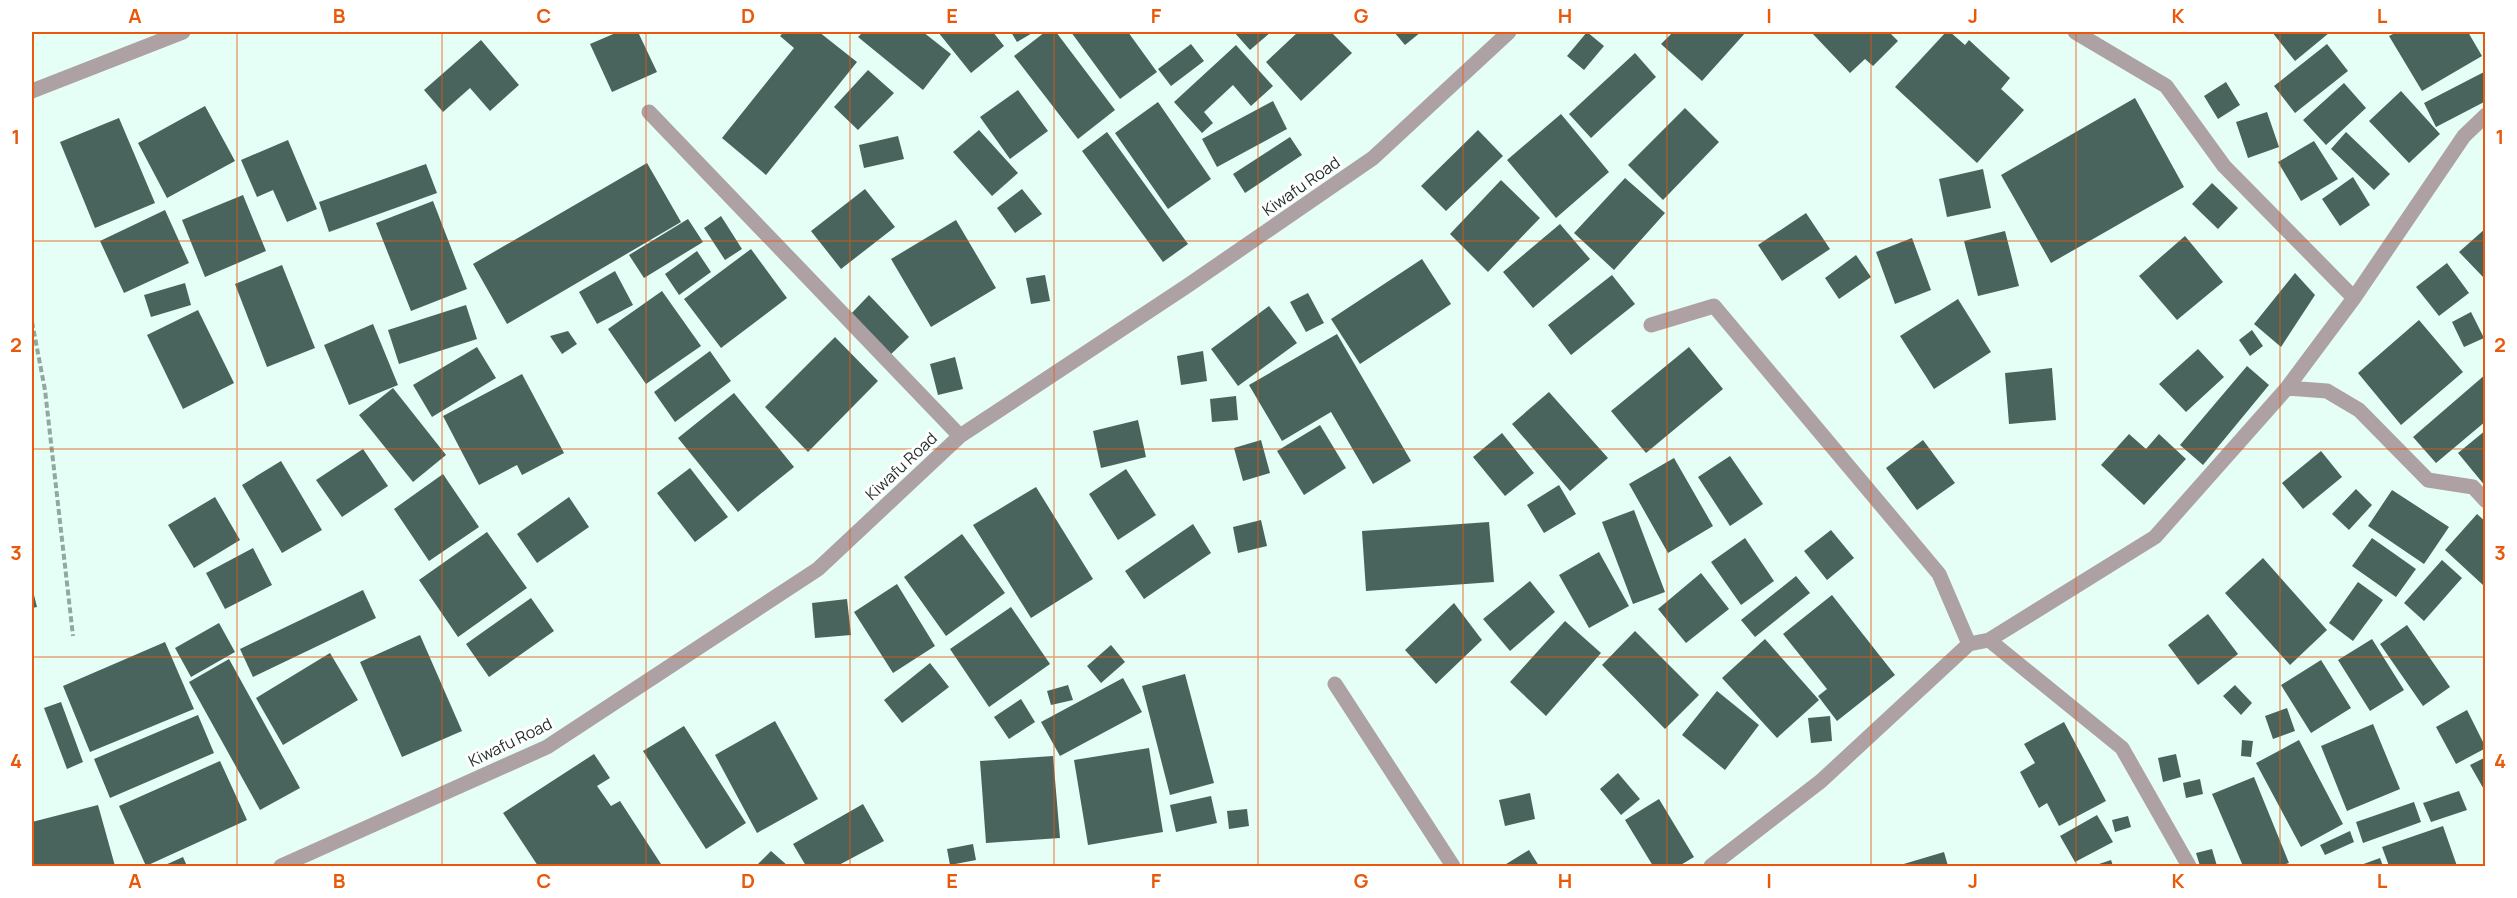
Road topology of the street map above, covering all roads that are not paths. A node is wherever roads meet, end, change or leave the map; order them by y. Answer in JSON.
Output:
{"nodes":[{"id":1,"x":183,"y":32,"type":"edge"},
{"id":2,"x":1509,"y":32,"type":"edge"},
{"id":3,"x":2074,"y":32,"type":"edge"},
{"id":4,"x":32,"y":91,"type":"edge"},
{"id":5,"x":649,"y":112,"type":"dead end"},
{"id":6,"x":2486,"y":115,"type":"edge"},
{"id":7,"x":2354,"y":298,"type":"junction"},
{"id":8,"x":1651,"y":325,"type":"dead end"},
{"id":9,"x":2287,"y":388,"type":"junction"},
{"id":10,"x":960,"y":436,"type":"junction"},
{"id":11,"x":2486,"y":501,"type":"edge"},
{"id":12,"x":1989,"y":640,"type":"junction"},
{"id":13,"x":1969,"y":644,"type":"junction"},
{"id":14,"x":1335,"y":684,"type":"dead end"},
{"id":15,"x":281,"y":867,"type":"edge"},
{"id":16,"x":1454,"y":867,"type":"edge"},
{"id":17,"x":1711,"y":867,"type":"edge"},
{"id":18,"x":2189,"y":867,"type":"edge"}],
"edges":[{"from":1,"to":4,"type":"street"},
{"from":2,"to":10,"type":"street","name":"Kiwafu Road"},
{"from":3,"to":7,"type":"street"},
{"from":5,"to":10,"type":"street"},
{"from":6,"to":7,"type":"street"},
{"from":7,"to":9,"type":"street"},
{"from":8,"to":13,"type":"street"},
{"from":9,"to":11,"type":"street"},
{"from":9,"to":12,"type":"street"},
{"from":10,"to":15,"type":"street","name":"Kiwafu Road"},
{"from":12,"to":13,"type":"street"},
{"from":12,"to":18,"type":"street"},
{"from":13,"to":17,"type":"street"},
{"from":14,"to":16,"type":"street"}]}
